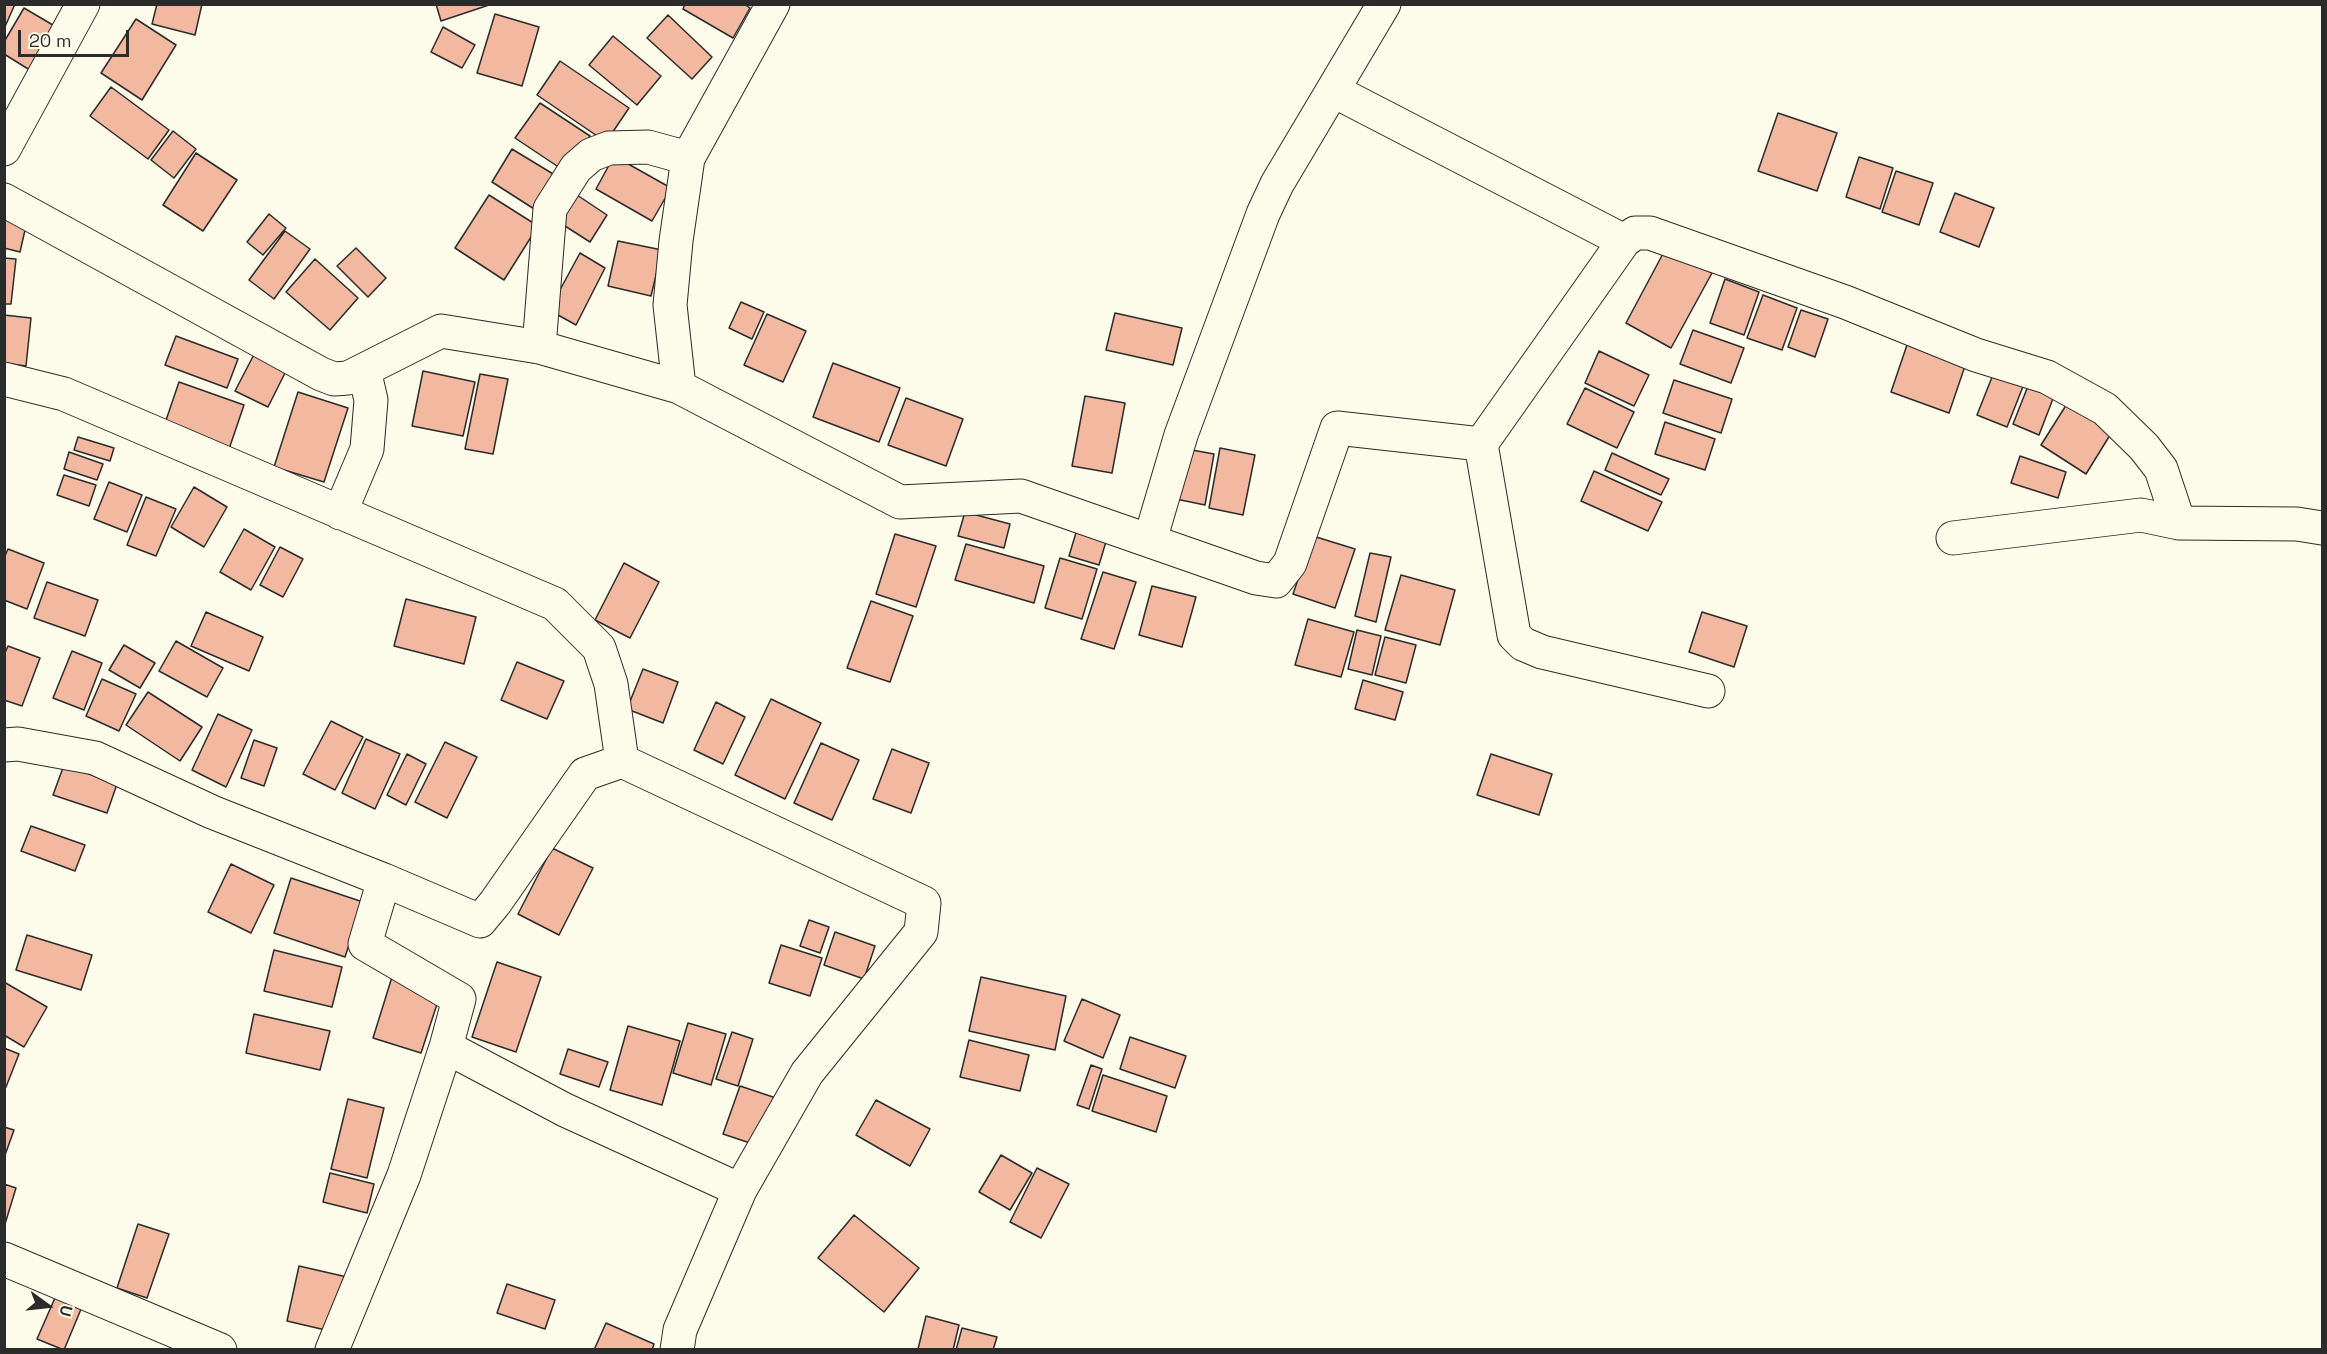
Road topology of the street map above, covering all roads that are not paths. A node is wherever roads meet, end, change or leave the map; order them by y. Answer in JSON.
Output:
{"nodes":[{"id":1,"x":83,"y":4,"type":"edge"},
{"id":2,"x":773,"y":4,"type":"edge"},
{"id":3,"x":1384,"y":4,"type":"edge"},
{"id":4,"x":1334,"y":91,"type":"junction"},
{"id":5,"x":4,"y":149,"type":"edge"},
{"id":6,"x":688,"y":158,"type":"junction"},
{"id":7,"x":4,"y":200,"type":"edge"},
{"id":8,"x":1624,"y":241,"type":"junction"},
{"id":9,"x":539,"y":347,"type":"junction"},
{"id":10,"x":364,"y":370,"type":"junction"},
{"id":11,"x":4,"y":379,"type":"edge"},
{"id":12,"x":679,"y":387,"type":"junction"},
{"id":13,"x":1481,"y":444,"type":"junction"},
{"id":14,"x":340,"y":513,"type":"junction"},
{"id":15,"x":2179,"y":523,"type":"junction"},
{"id":16,"x":2322,"y":528,"type":"edge"},
{"id":17,"x":1953,"y":538,"type":"dead end"},
{"id":18,"x":1150,"y":540,"type":"junction"},
{"id":19,"x":1708,"y":691,"type":"dead end"},
{"id":20,"x":4,"y":745,"type":"edge"},
{"id":21,"x":622,"y":761,"type":"junction"},
{"id":22,"x":384,"y":880,"type":"junction"},
{"id":23,"x":446,"y":1047,"type":"junction"},
{"id":24,"x":740,"y":1190,"type":"junction"},
{"id":25,"x":4,"y":1259,"type":"edge"},
{"id":26,"x":220,"y":1350,"type":"edge"},
{"id":27,"x":332,"y":1350,"type":"edge"},
{"id":28,"x":677,"y":1350,"type":"edge"}],
"edges":[{"from":1,"to":5,"type":"street"},
{"from":2,"to":6,"type":"street"},
{"from":3,"to":4,"type":"street"},
{"from":4,"to":8,"type":"street"},
{"from":4,"to":18,"type":"street"},
{"from":6,"to":9,"type":"street"},
{"from":6,"to":12,"type":"street"},
{"from":7,"to":10,"type":"street"},
{"from":8,"to":13,"type":"street"},
{"from":8,"to":15,"type":"street"},
{"from":9,"to":10,"type":"street"},
{"from":9,"to":12,"type":"street"},
{"from":10,"to":14,"type":"street"},
{"from":11,"to":14,"type":"street"},
{"from":12,"to":18,"type":"street"},
{"from":13,"to":18,"type":"street"},
{"from":13,"to":19,"type":"street"},
{"from":14,"to":21,"type":"street"},
{"from":15,"to":16,"type":"street"},
{"from":15,"to":17,"type":"street"},
{"from":20,"to":22,"type":"street"},
{"from":21,"to":22,"type":"street"},
{"from":21,"to":24,"type":"street"},
{"from":22,"to":23,"type":"street"},
{"from":23,"to":24,"type":"street"},
{"from":23,"to":27,"type":"street"},
{"from":24,"to":28,"type":"street"},
{"from":25,"to":26,"type":"street"}]}
